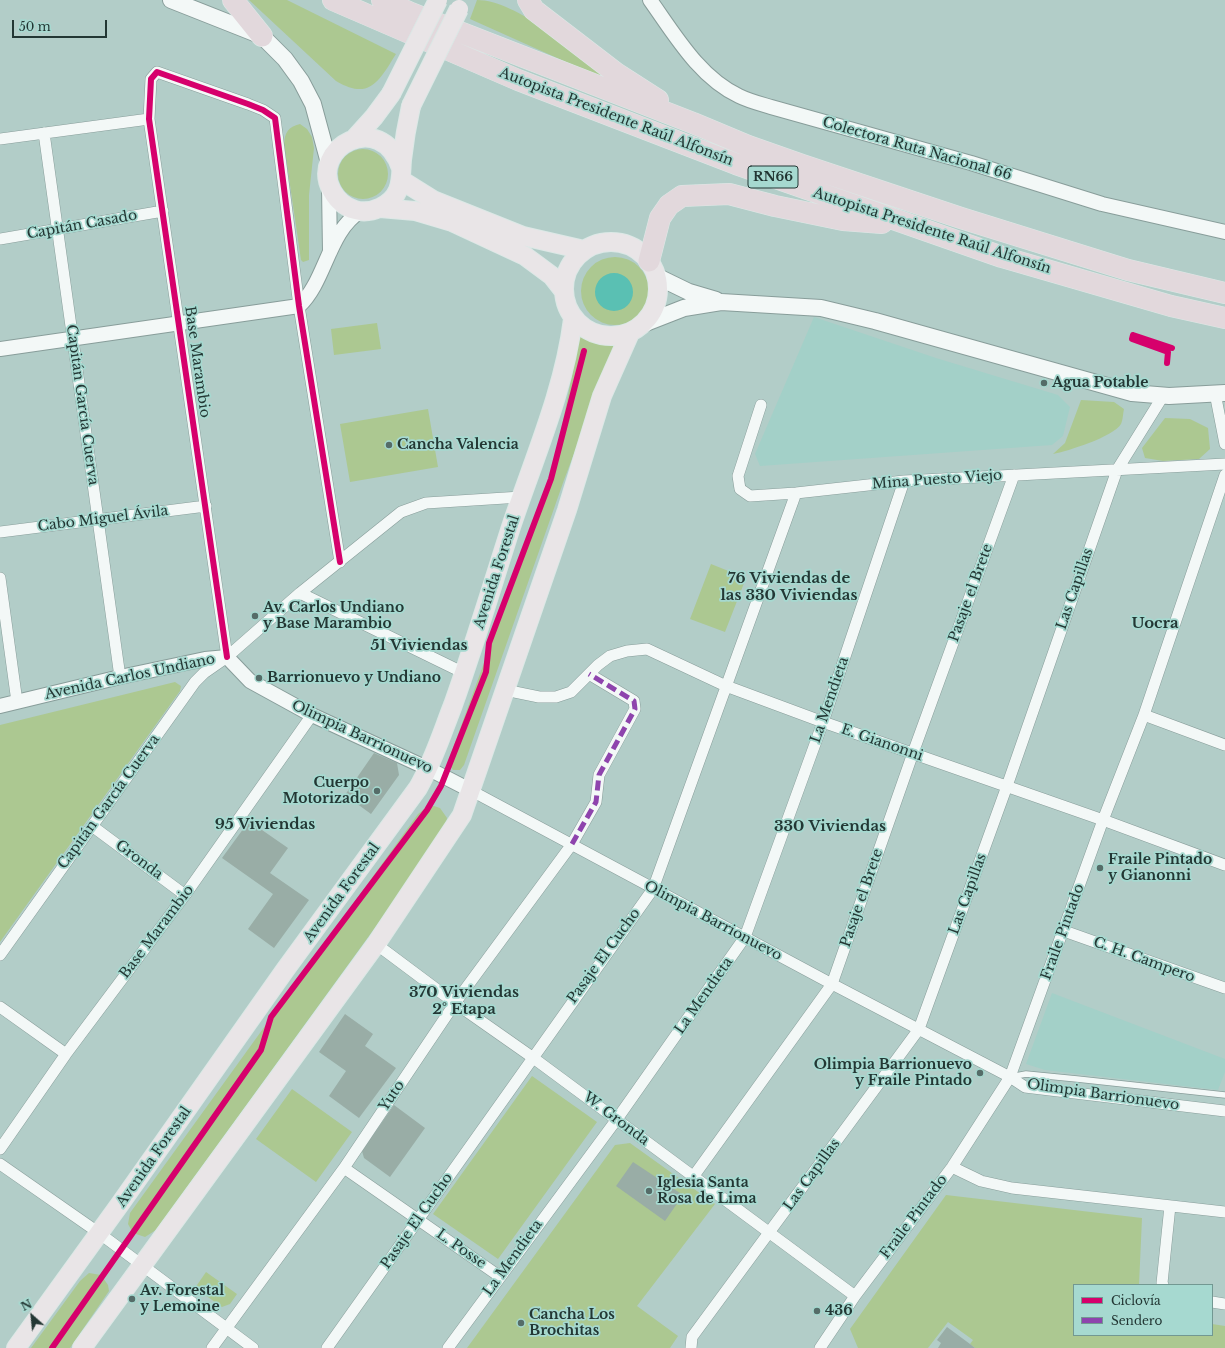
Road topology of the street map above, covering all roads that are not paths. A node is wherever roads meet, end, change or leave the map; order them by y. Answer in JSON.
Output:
{"nodes":[{"id":1,"x":171,"y":0,"type":"edge"},
{"id":2,"x":233,"y":0,"type":"edge"},
{"id":3,"x":333,"y":0,"type":"edge"},
{"id":4,"x":382,"y":0,"type":"edge"},
{"id":5,"x":438,"y":0,"type":"edge"},
{"id":6,"x":528,"y":0,"type":"edge"},
{"id":7,"x":650,"y":0,"type":"edge"},
{"id":8,"x":463,"y":5,"type":"edge"},
{"id":9,"x":262,"y":36,"type":"junction"},
{"id":10,"x":149,"y":118,"type":"junction"},
{"id":11,"x":693,"y":123,"type":"junction"},
{"id":12,"x":44,"y":133,"type":"junction"},
{"id":13,"x":355,"y":138,"type":"junction"},
{"id":14,"x":0,"y":139,"type":"edge"},
{"id":15,"x":329,"y":162,"type":"junction"},
{"id":16,"x":401,"y":174,"type":"junction"},
{"id":17,"x":330,"y":187,"type":"junction"},
{"id":18,"x":380,"y":208,"type":"junction"},
{"id":19,"x":163,"y":211,"type":"junction"},
{"id":20,"x":361,"y":211,"type":"junction"},
{"id":21,"x":916,"y":226,"type":"junction"},
{"id":22,"x":58,"y":230,"type":"junction"},
{"id":23,"x":1225,"y":232,"type":"edge"},
{"id":24,"x":0,"y":239,"type":"edge"},
{"id":25,"x":584,"y":250,"type":"junction"},
{"id":26,"x":330,"y":252,"type":"junction"},
{"id":27,"x":652,"y":268,"type":"junction"},
{"id":28,"x":563,"y":290,"type":"junction"},
{"id":29,"x":1225,"y":293,"type":"edge"},
{"id":30,"x":721,"y":302,"type":"junction"},
{"id":31,"x":299,"y":306,"type":"junction"},
{"id":32,"x":1225,"y":318,"type":"edge"},
{"id":33,"x":573,"y":319,"type":"junction"},
{"id":34,"x":180,"y":324,"type":"junction"},
{"id":35,"x":637,"y":328,"type":"junction"},
{"id":36,"x":73,"y":339,"type":"junction"},
{"id":37,"x":0,"y":349,"type":"edge"},
{"id":38,"x":1220,"y":393,"type":"edge"},
{"id":39,"x":1163,"y":396,"type":"junction"},
{"id":40,"x":761,"y":405,"type":"dead end"},
{"id":41,"x":1225,"y":444,"type":"edge"},
{"id":42,"x":1225,"y":464,"type":"edge"},
{"id":43,"x":1117,"y":470,"type":"junction"},
{"id":44,"x":1014,"y":475,"type":"junction"},
{"id":45,"x":1225,"y":475,"type":"edge"},
{"id":46,"x":904,"y":481,"type":"junction"},
{"id":47,"x":796,"y":493,"type":"junction"},
{"id":48,"x":521,"y":497,"type":"junction"},
{"id":49,"x":206,"y":506,"type":"junction"},
{"id":50,"x":97,"y":520,"type":"junction"},
{"id":51,"x":0,"y":532,"type":"edge"},
{"id":52,"x":340,"y":562,"type":"junction"},
{"id":53,"x":0,"y":578,"type":"edge"},
{"id":54,"x":300,"y":593,"type":"junction"},
{"id":55,"x":227,"y":657,"type":"junction"},
{"id":56,"x":464,"y":673,"type":"junction"},
{"id":57,"x":590,"y":674,"type":"junction"},
{"id":58,"x":120,"y":677,"type":"junction"},
{"id":59,"x":726,"y":686,"type":"junction"},
{"id":60,"x":505,"y":690,"type":"junction"},
{"id":61,"x":17,"y":702,"type":"junction"},
{"id":62,"x":0,"y":706,"type":"edge"},
{"id":63,"x":312,"y":715,"type":"junction"},
{"id":64,"x":1144,"y":715,"type":"junction"},
{"id":65,"x":823,"y":722,"type":"junction"},
{"id":66,"x":1225,"y":745,"type":"edge"},
{"id":67,"x":913,"y":753,"type":"junction"},
{"id":68,"x":429,"y":769,"type":"junction"},
{"id":69,"x":1007,"y":786,"type":"junction"},
{"id":70,"x":470,"y":790,"type":"junction"},
{"id":71,"x":1103,"y":820,"type":"junction"},
{"id":72,"x":92,"y":826,"type":"junction"},
{"id":73,"x":572,"y":844,"type":"junction"},
{"id":74,"x":1225,"y":865,"type":"edge"},
{"id":75,"x":653,"y":889,"type":"junction"},
{"id":76,"x":185,"y":895,"type":"junction"},
{"id":77,"x":1064,"y":931,"type":"junction"},
{"id":78,"x":745,"y":937,"type":"junction"},
{"id":79,"x":376,"y":944,"type":"junction"},
{"id":80,"x":0,"y":955,"type":"edge"},
{"id":81,"x":832,"y":984,"type":"junction"},
{"id":82,"x":1225,"y":988,"type":"edge"},
{"id":83,"x":455,"y":1003,"type":"junction"},
{"id":84,"x":0,"y":1007,"type":"edge"},
{"id":85,"x":919,"y":1029,"type":"junction"},
{"id":86,"x":66,"y":1054,"type":"junction"},
{"id":87,"x":532,"y":1057,"type":"junction"},
{"id":88,"x":1010,"y":1077,"type":"junction"},
{"id":89,"x":1225,"y":1095,"type":"edge"},
{"id":90,"x":1225,"y":1111,"type":"edge"},
{"id":91,"x":617,"y":1119,"type":"junction"},
{"id":92,"x":0,"y":1149,"type":"edge"},
{"id":93,"x":0,"y":1164,"type":"edge"},
{"id":94,"x":952,"y":1167,"type":"junction"},
{"id":95,"x":344,"y":1168,"type":"junction"},
{"id":96,"x":693,"y":1177,"type":"junction"},
{"id":97,"x":1170,"y":1206,"type":"junction"},
{"id":98,"x":1225,"y":1212,"type":"edge"},
{"id":99,"x":419,"y":1220,"type":"junction"},
{"id":100,"x":769,"y":1232,"type":"junction"},
{"id":101,"x":99,"y":1233,"type":"junction"},
{"id":102,"x":142,"y":1267,"type":"junction"},
{"id":103,"x":499,"y":1276,"type":"junction"},
{"id":104,"x":1162,"y":1284,"type":"edge"},
{"id":105,"x":855,"y":1296,"type":"junction"},
{"id":106,"x":1213,"y":1302,"type":"edge"},
{"id":107,"x":1225,"y":1304,"type":"edge"},
{"id":108,"x":226,"y":1329,"type":"junction"},
{"id":109,"x":16,"y":1348,"type":"edge"},
{"id":110,"x":82,"y":1348,"type":"edge"},
{"id":111,"x":212,"y":1348,"type":"edge"},
{"id":112,"x":253,"y":1348,"type":"edge"},
{"id":113,"x":327,"y":1348,"type":"edge"},
{"id":114,"x":448,"y":1348,"type":"edge"},
{"id":115,"x":692,"y":1348,"type":"edge"},
{"id":116,"x":820,"y":1348,"type":"edge"}],
"edges":[{"from":1,"to":9,"type":"main road"},
{"from":2,"to":9,"type":"highway"},
{"from":3,"to":21,"type":"highway","name":"Autopista Presidente Raúl Alfonsín","number":"RN66"},
{"from":4,"to":11,"type":"highway","name":"Autopista Presidente Raúl Alfonsín","number":"RN66"},
{"from":5,"to":13,"type":"main road","bridge":true},
{"from":6,"to":11,"type":"highway"},
{"from":7,"to":23,"type":"street","name":"Colectora Ruta Nacional 66"},
{"from":8,"to":16,"type":"main road","bridge":true},
{"from":9,"to":15,"type":"main road"},
{"from":10,"to":12,"type":"street"},
{"from":10,"to":19,"type":"street","name":"Base Marambio"},
{"from":10,"to":31,"type":"street","name":"Base Marambio"},
{"from":11,"to":29,"type":"highway","name":"Autopista Presidente Raúl Alfonsín","number":"RN66"},
{"from":12,"to":14,"type":"street"},
{"from":12,"to":22,"type":"street","name":"Capitán García Cuerva"},
{"from":13,"to":15,"type":"main road"},
{"from":13,"to":16,"type":"main road"},
{"from":15,"to":17,"type":"main road"},
{"from":16,"to":18,"type":"main road"},
{"from":16,"to":25,"type":"main road"},
{"from":17,"to":20,"type":"main road"},
{"from":17,"to":26,"type":"street"},
{"from":18,"to":20,"type":"main road"},
{"from":18,"to":28,"type":"main road"},
{"from":19,"to":22,"type":"street","name":"Capitán Casado"},
{"from":19,"to":34,"type":"street","name":"Base Marambio"},
{"from":20,"to":26,"type":"street"},
{"from":21,"to":27,"type":"highway"},
{"from":21,"to":32,"type":"highway","name":"Autopista Presidente Raúl Alfonsín","number":"RN66"},
{"from":22,"to":24,"type":"street","name":"Capitán Casado"},
{"from":22,"to":36,"type":"street","name":"Capitán García Cuerva"},
{"from":25,"to":27,"type":"main road"},
{"from":25,"to":28,"type":"main road"},
{"from":26,"to":31,"type":"street"},
{"from":27,"to":30,"type":"main road"},
{"from":27,"to":35,"type":"main road"},
{"from":28,"to":33,"type":"main road"},
{"from":30,"to":35,"type":"main road"},
{"from":30,"to":39,"type":"main road"},
{"from":31,"to":34,"type":"street"},
{"from":31,"to":52,"type":"street"},
{"from":33,"to":35,"type":"main road"},
{"from":33,"to":48,"type":"main road","name":"Avenida Forestal"},
{"from":34,"to":36,"type":"street"},
{"from":34,"to":49,"type":"street","name":"Base Marambio"},
{"from":35,"to":60,"type":"main road"},
{"from":36,"to":37,"type":"street"},
{"from":36,"to":50,"type":"street","name":"Capitán García Cuerva"},
{"from":38,"to":39,"type":"main road"},
{"from":38,"to":41,"type":"street"},
{"from":39,"to":43,"type":"street","name":"Las Capillas"},
{"from":40,"to":47,"type":"street","name":"Mina Puesto Viejo"},
{"from":42,"to":43,"type":"street","name":"Mina Puesto Viejo"},
{"from":43,"to":44,"type":"street","name":"Mina Puesto Viejo"},
{"from":43,"to":69,"type":"street","name":"Las Capillas"},
{"from":44,"to":46,"type":"street","name":"Mina Puesto Viejo"},
{"from":44,"to":67,"type":"street","name":"Pasaje el Brete"},
{"from":45,"to":64,"type":"street","name":"Fraile Pintado"},
{"from":46,"to":47,"type":"street","name":"Mina Puesto Viejo"},
{"from":46,"to":65,"type":"street","name":"La Mendieta"},
{"from":47,"to":59,"type":"street","name":"Pasaje El Cucho"},
{"from":48,"to":52,"type":"street","name":"Avenida Carlos Undiano"},
{"from":48,"to":56,"type":"main road","name":"Avenida Forestal"},
{"from":49,"to":50,"type":"street","name":"Cabo Miguel Ávila"},
{"from":49,"to":55,"type":"street","name":"Base Marambio"},
{"from":50,"to":51,"type":"street","name":"Cabo Miguel Ávila"},
{"from":50,"to":58,"type":"street","name":"Capitán García Cuerva"},
{"from":52,"to":54,"type":"street","name":"Avenida Carlos Undiano"},
{"from":53,"to":61,"type":"street"},
{"from":54,"to":55,"type":"street","name":"Avenida Carlos Undiano"},
{"from":54,"to":56,"type":"street"},
{"from":55,"to":58,"type":"street","name":"Avenida Carlos Undiano"},
{"from":55,"to":63,"type":"street","name":"Olimpia Barrionuevo"},
{"from":55,"to":72,"type":"street","name":"Capitán García Cuerva"},
{"from":56,"to":68,"type":"main road","name":"Avenida Forestal"},
{"from":57,"to":59,"type":"street","name":"E. Gianonni"},
{"from":57,"to":60,"type":"street","name":"E. Gianonni"},
{"from":57,"to":73,"type":"street","name":"Yuto"},
{"from":58,"to":61,"type":"street","name":"Avenida Carlos Undiano"},
{"from":59,"to":65,"type":"street","name":"E. Gianonni"},
{"from":59,"to":75,"type":"street","name":"Pasaje El Cucho"},
{"from":60,"to":70,"type":"main road"},
{"from":61,"to":62,"type":"street","name":"Avenida Carlos Undiano"},
{"from":63,"to":68,"type":"street","name":"Olimpia Barrionuevo"},
{"from":63,"to":76,"type":"street","name":"Base Marambio"},
{"from":64,"to":66,"type":"street"},
{"from":64,"to":71,"type":"street","name":"Fraile Pintado"},
{"from":65,"to":67,"type":"street","name":"E. Gianonni"},
{"from":65,"to":78,"type":"street","name":"La Mendieta"},
{"from":67,"to":69,"type":"street","name":"E. Gianonni"},
{"from":67,"to":81,"type":"street","name":"Pasaje el Brete"},
{"from":68,"to":70,"type":"street","name":"Olimpia Barrionuevo"},
{"from":68,"to":101,"type":"main road","name":"Avenida Forestal"},
{"from":69,"to":71,"type":"street","name":"E. Gianonni"},
{"from":69,"to":85,"type":"street","name":"Las Capillas"},
{"from":70,"to":73,"type":"street","name":"Olimpia Barrionuevo"},
{"from":70,"to":79,"type":"main road"},
{"from":71,"to":74,"type":"street","name":"E. Gianonni"},
{"from":71,"to":77,"type":"street","name":"Fraile Pintado"},
{"from":72,"to":76,"type":"street","name":"Gronda"},
{"from":72,"to":80,"type":"street","name":"Capitán García Cuerva"},
{"from":73,"to":75,"type":"street","name":"Olimpia Barrionuevo"},
{"from":73,"to":83,"type":"street","name":"Yuto"},
{"from":75,"to":78,"type":"street","name":"Olimpia Barrionuevo"},
{"from":75,"to":87,"type":"street","name":"Pasaje El Cucho"},
{"from":76,"to":86,"type":"street","name":"Base Marambio"},
{"from":77,"to":82,"type":"street","name":"C. H. Campero"},
{"from":77,"to":88,"type":"street","name":"Fraile Pintado"},
{"from":78,"to":81,"type":"street","name":"Olimpia Barrionuevo"},
{"from":78,"to":91,"type":"street","name":"La Mendieta"},
{"from":79,"to":83,"type":"street","name":"W. Gronda"},
{"from":79,"to":102,"type":"main road"},
{"from":81,"to":85,"type":"street","name":"Olimpia Barrionuevo"},
{"from":81,"to":96,"type":"street","name":"Pasaje el Brete"},
{"from":83,"to":87,"type":"street","name":"W. Gronda"},
{"from":83,"to":95,"type":"street","name":"Yuto"},
{"from":84,"to":86,"type":"street"},
{"from":85,"to":88,"type":"street","name":"Olimpia Barrionuevo"},
{"from":85,"to":100,"type":"street","name":"Las Capillas"},
{"from":86,"to":92,"type":"street","name":"Base Marambio"},
{"from":87,"to":91,"type":"street","name":"W. Gronda"},
{"from":87,"to":99,"type":"street","name":"Pasaje El Cucho"},
{"from":88,"to":89,"type":"lane"},
{"from":88,"to":90,"type":"street","name":"Olimpia Barrionuevo"},
{"from":88,"to":94,"type":"street","name":"Fraile Pintado"},
{"from":91,"to":96,"type":"street","name":"W. Gronda"},
{"from":91,"to":103,"type":"street","name":"La Mendieta"},
{"from":93,"to":101,"type":"street"},
{"from":94,"to":97,"type":"street"},
{"from":94,"to":105,"type":"street","name":"Fraile Pintado"},
{"from":95,"to":99,"type":"street","name":"L. Posse"},
{"from":95,"to":108,"type":"street","name":"Yuto"},
{"from":96,"to":100,"type":"street","name":"W. Gronda"},
{"from":97,"to":98,"type":"street"},
{"from":97,"to":104,"type":"street"},
{"from":99,"to":103,"type":"street","name":"L. Posse"},
{"from":99,"to":113,"type":"street","name":"Pasaje El Cucho"},
{"from":100,"to":105,"type":"street","name":"W. Gronda"},
{"from":100,"to":115,"type":"street","name":"Las Capillas"},
{"from":101,"to":102,"type":"street"},
{"from":101,"to":109,"type":"main road","name":"Avenida Forestal"},
{"from":102,"to":108,"type":"street"},
{"from":102,"to":110,"type":"main road"},
{"from":103,"to":114,"type":"street","name":"La Mendieta"},
{"from":105,"to":116,"type":"street","name":"Fraile Pintado"},
{"from":106,"to":107,"type":"street"},
{"from":108,"to":111,"type":"street","name":"Yuto"},
{"from":108,"to":112,"type":"street"}]}
